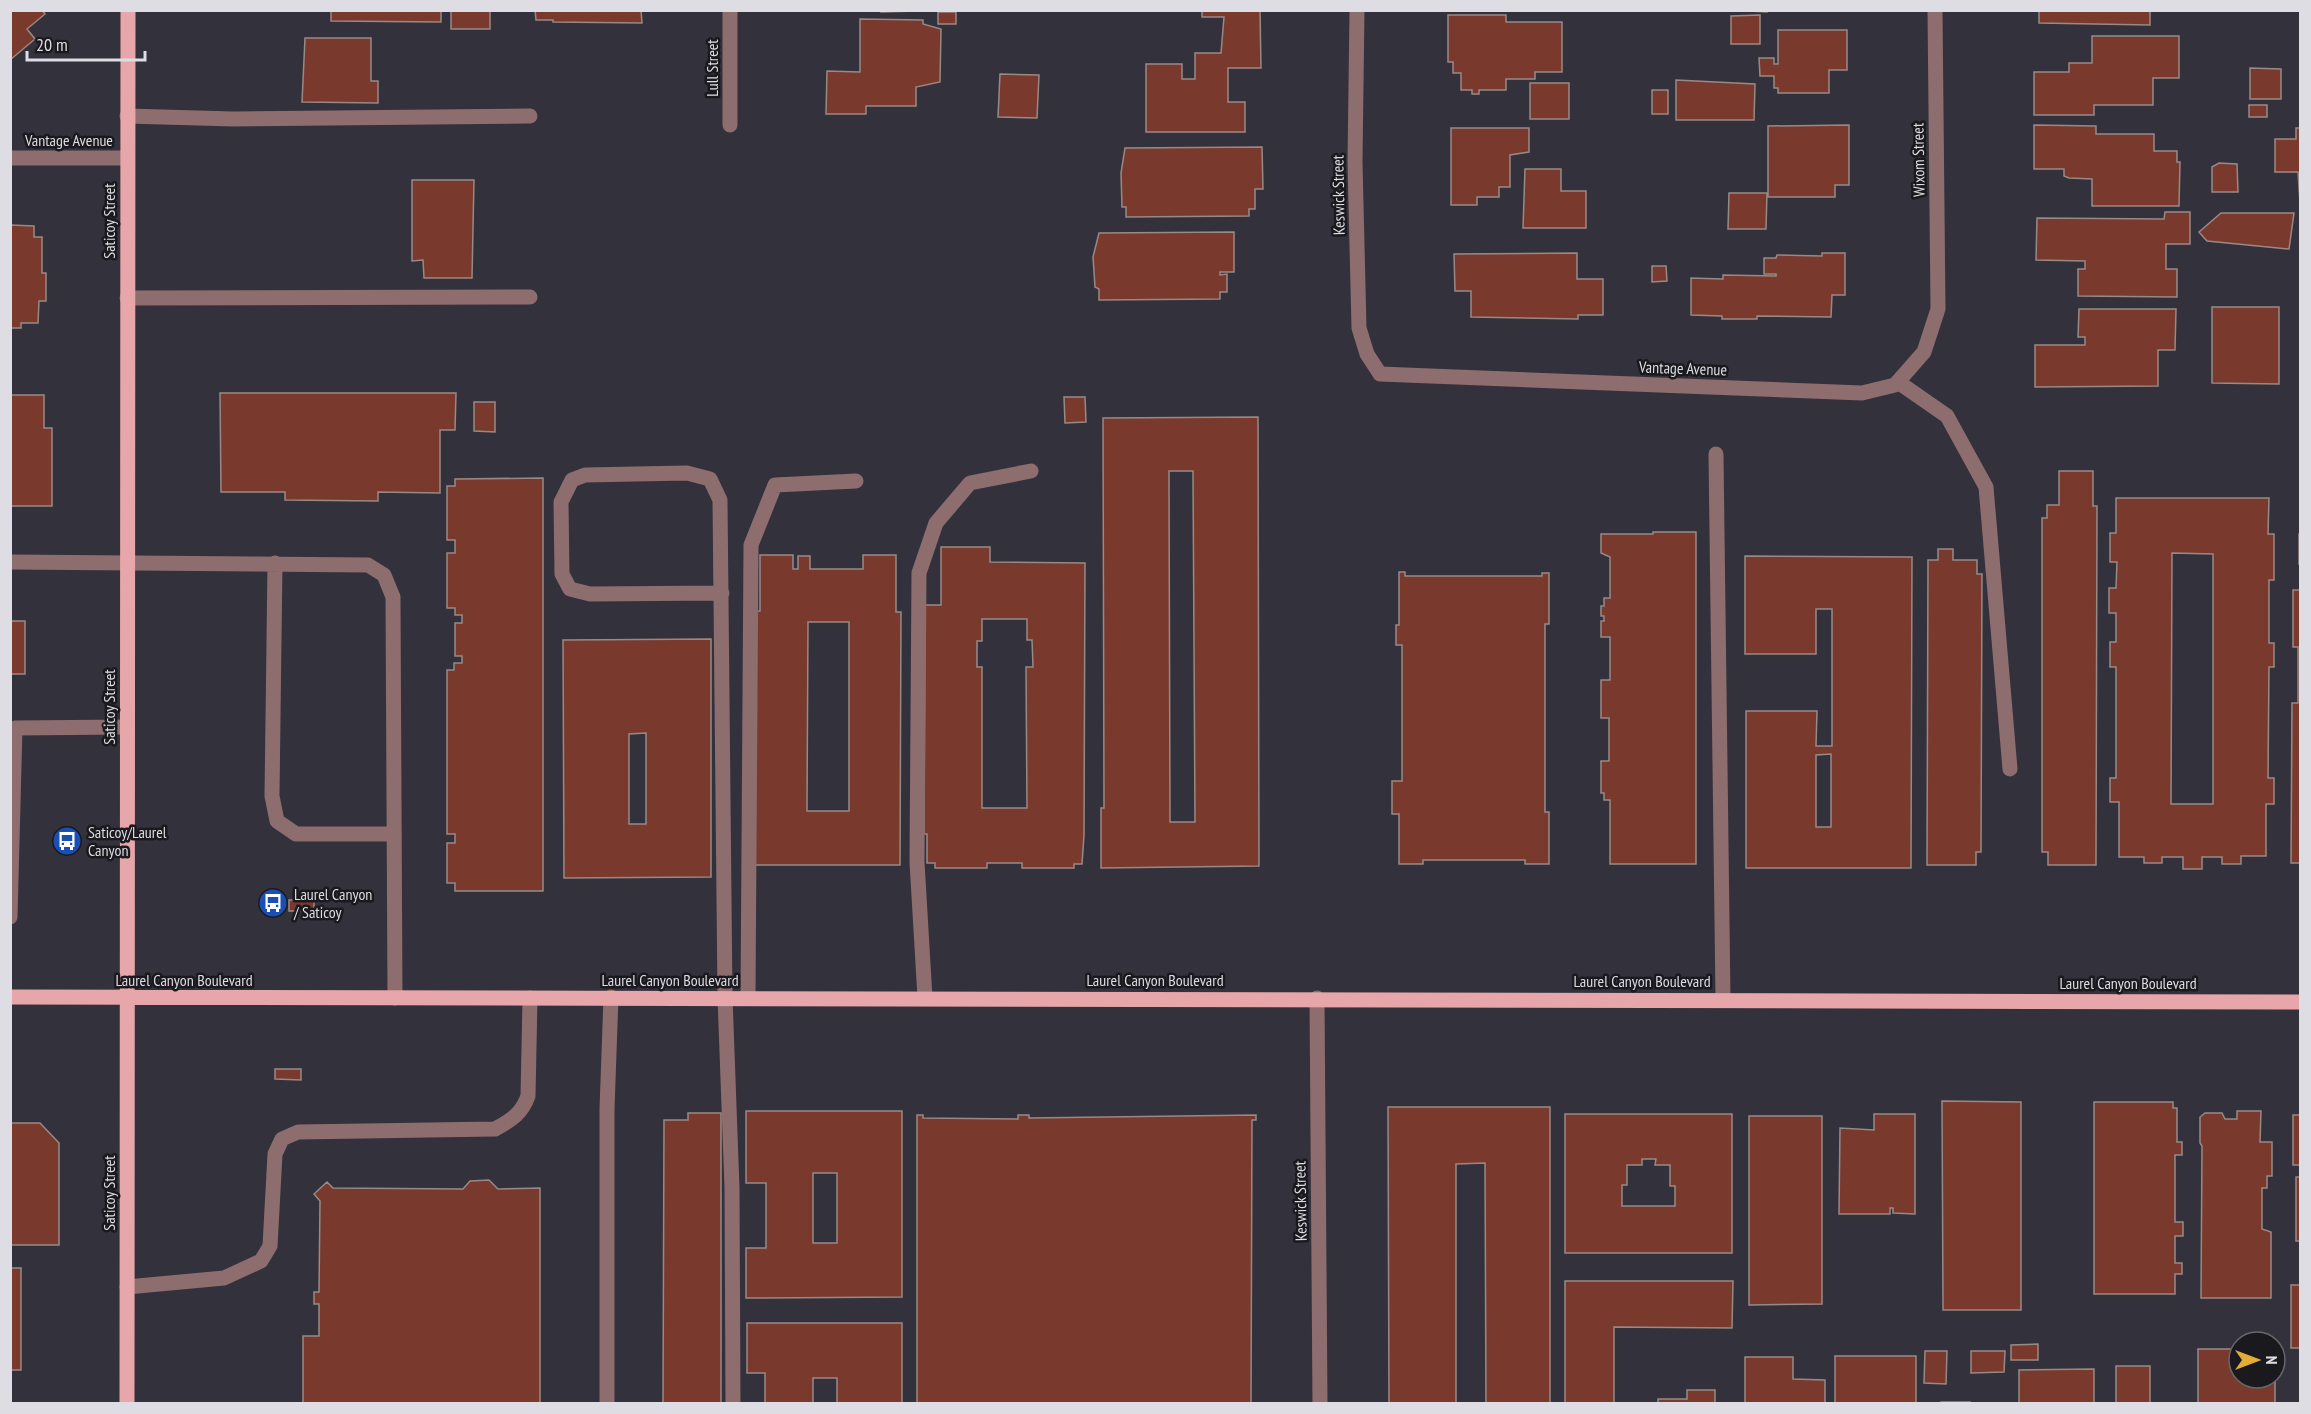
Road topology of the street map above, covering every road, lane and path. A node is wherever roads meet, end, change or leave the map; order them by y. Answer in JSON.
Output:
{"nodes":[{"id":1,"x":128,"y":10,"type":"edge"},
{"id":2,"x":730,"y":10,"type":"edge"},
{"id":3,"x":1357,"y":10,"type":"edge"},
{"id":4,"x":1935,"y":10,"type":"edge"},
{"id":5,"x":127,"y":116,"type":"junction"},
{"id":6,"x":530,"y":116,"type":"dead end"},
{"id":7,"x":730,"y":125,"type":"dead end"},
{"id":8,"x":10,"y":158,"type":"edge"},
{"id":9,"x":127,"y":158,"type":"junction"},
{"id":10,"x":530,"y":297,"type":"dead end"},
{"id":11,"x":127,"y":298,"type":"junction"},
{"id":12,"x":1380,"y":374,"type":"joint"},
{"id":13,"x":1898,"y":382,"type":"junction"},
{"id":14,"x":1716,"y":454,"type":"dead end"},
{"id":15,"x":1031,"y":471,"type":"dead end"},
{"id":16,"x":856,"y":481,"type":"dead end"},
{"id":17,"x":127,"y":561,"type":"junction"},
{"id":18,"x":10,"y":562,"type":"edge"},
{"id":19,"x":275,"y":563,"type":"junction"},
{"id":20,"x":722,"y":593,"type":"junction"},
{"id":21,"x":127,"y":727,"type":"junction"},
{"id":22,"x":2010,"y":769,"type":"dead end"},
{"id":23,"x":394,"y":834,"type":"junction"},
{"id":24,"x":10,"y":917,"type":"edge"},
{"id":25,"x":10,"y":997,"type":"edge"},
{"id":26,"x":611,"y":997,"type":"junction"},
{"id":27,"x":725,"y":997,"type":"junction"},
{"id":28,"x":127,"y":998,"type":"junction"},
{"id":29,"x":395,"y":998,"type":"junction"},
{"id":30,"x":530,"y":998,"type":"junction"},
{"id":31,"x":748,"y":998,"type":"junction"},
{"id":32,"x":925,"y":998,"type":"junction"},
{"id":33,"x":1317,"y":998,"type":"junction"},
{"id":34,"x":1723,"y":999,"type":"junction"},
{"id":35,"x":2301,"y":1002,"type":"edge"},
{"id":36,"x":127,"y":1287,"type":"junction"},
{"id":37,"x":127,"y":1404,"type":"edge"},
{"id":38,"x":607,"y":1404,"type":"edge"},
{"id":39,"x":733,"y":1404,"type":"edge"},
{"id":40,"x":1320,"y":1404,"type":"edge"}],
"edges":[{"from":1,"to":5,"type":"main road","name":"Saticoy Street"},
{"from":2,"to":7,"type":"street","name":"Lull Street"},
{"from":3,"to":12,"type":"street","name":"Keswick Street"},
{"from":4,"to":13,"type":"street","name":"Wixom Street"},
{"from":5,"to":6,"type":"street"},
{"from":5,"to":9,"type":"main road","name":"Saticoy Street"},
{"from":8,"to":9,"type":"street","name":"Vantage Avenue"},
{"from":9,"to":11,"type":"main road","name":"Saticoy Street"},
{"from":10,"to":11,"type":"street"},
{"from":11,"to":17,"type":"main road","name":"Saticoy Street"},
{"from":12,"to":13,"type":"street","name":"Vantage Avenue"},
{"from":13,"to":22,"type":"street"},
{"from":14,"to":34,"type":"street"},
{"from":15,"to":32,"type":"street"},
{"from":16,"to":31,"type":"street"},
{"from":17,"to":18,"type":"street"},
{"from":17,"to":19,"type":"street"},
{"from":17,"to":21,"type":"main road","name":"Saticoy Street"},
{"from":19,"to":23,"type":"street"},
{"from":19,"to":23,"type":"street"},
{"from":20,"to":20,"type":"street"},
{"from":20,"to":27,"type":"street"},
{"from":21,"to":24,"type":"street"},
{"from":21,"to":28,"type":"main road","name":"Saticoy Street"},
{"from":23,"to":29,"type":"street"},
{"from":25,"to":28,"type":"main road","name":"Laurel Canyon Boulevard"},
{"from":26,"to":27,"type":"main road","name":"Laurel Canyon Boulevard"},
{"from":26,"to":30,"type":"main road","name":"Laurel Canyon Boulevard"},
{"from":26,"to":38,"type":"street"},
{"from":27,"to":31,"type":"main road","name":"Laurel Canyon Boulevard"},
{"from":27,"to":39,"type":"street"},
{"from":28,"to":29,"type":"main road","name":"Laurel Canyon Boulevard"},
{"from":28,"to":36,"type":"main road","name":"Saticoy Street"},
{"from":29,"to":30,"type":"main road","name":"Laurel Canyon Boulevard"},
{"from":30,"to":36,"type":"street"},
{"from":31,"to":32,"type":"main road","name":"Laurel Canyon Boulevard"},
{"from":32,"to":33,"type":"main road","name":"Laurel Canyon Boulevard"},
{"from":33,"to":34,"type":"main road","name":"Laurel Canyon Boulevard"},
{"from":33,"to":40,"type":"street","name":"Keswick Street"},
{"from":34,"to":35,"type":"main road","name":"Laurel Canyon Boulevard"},
{"from":36,"to":37,"type":"main road","name":"Saticoy Street"}]}
